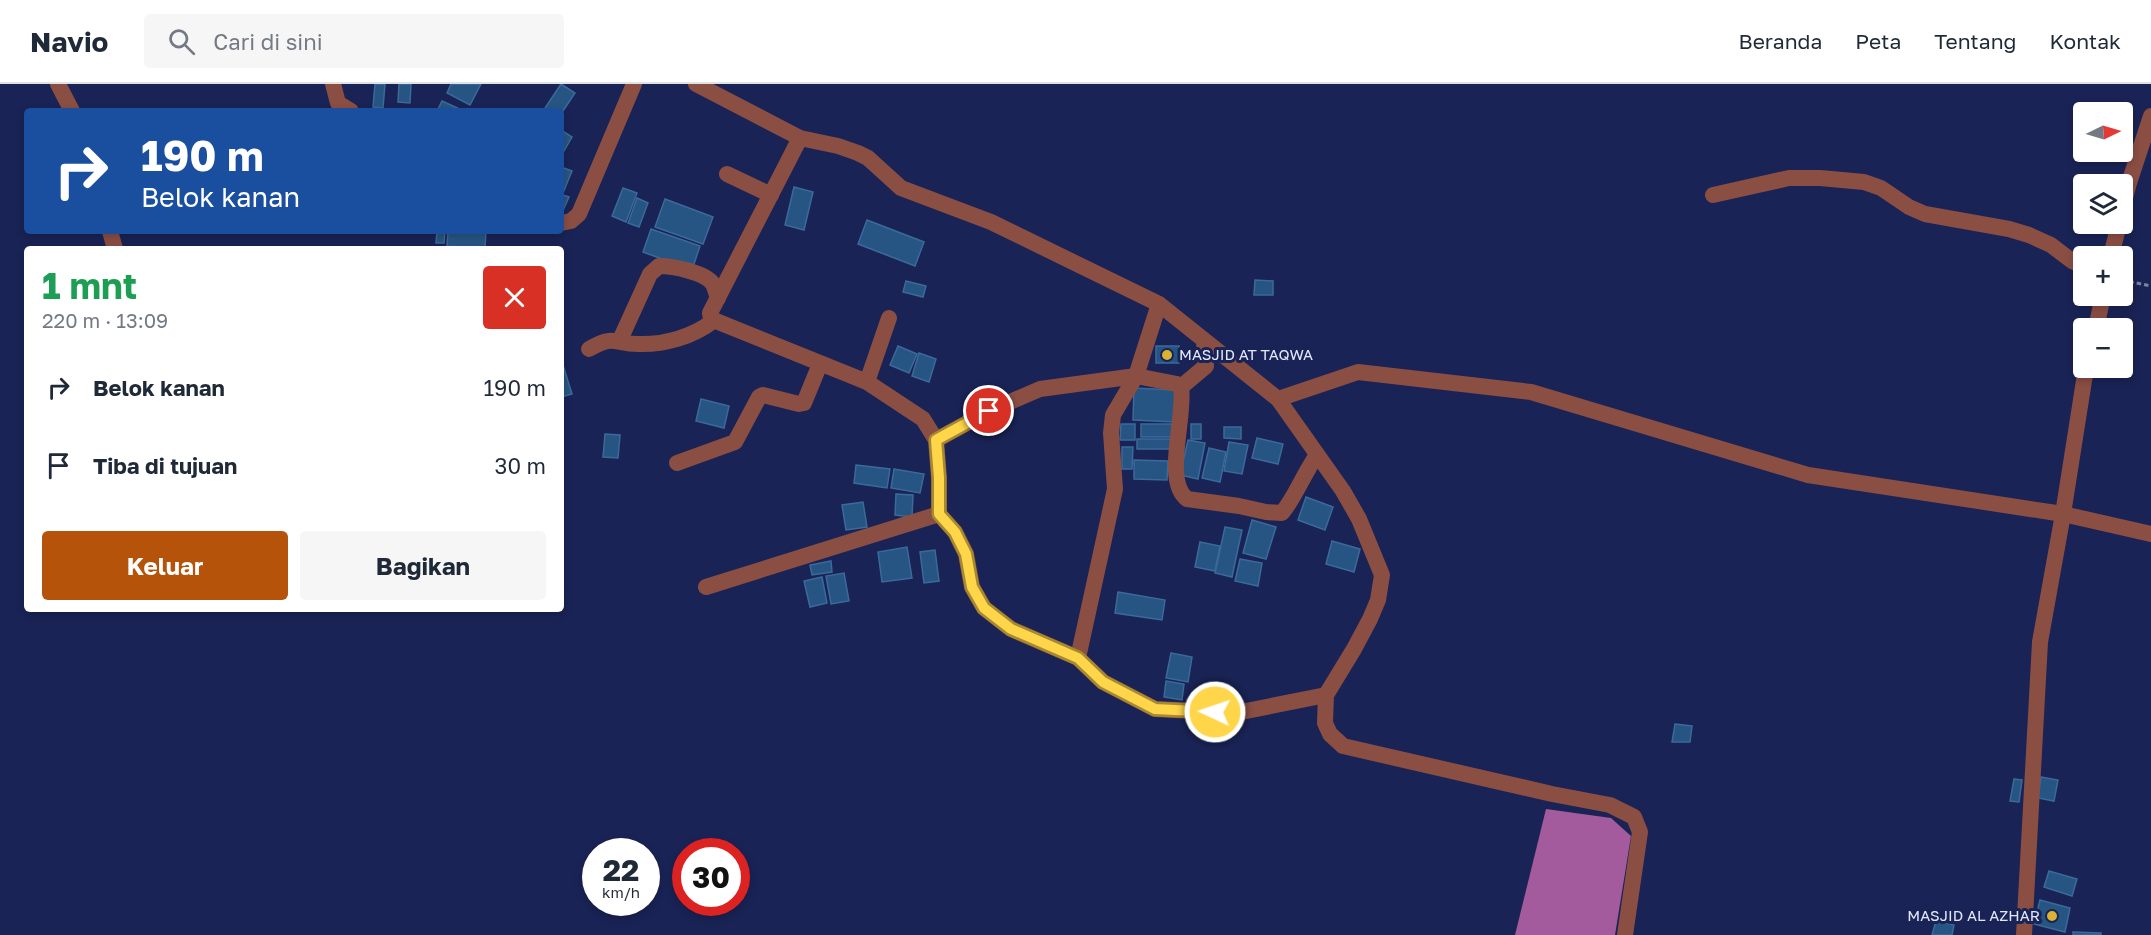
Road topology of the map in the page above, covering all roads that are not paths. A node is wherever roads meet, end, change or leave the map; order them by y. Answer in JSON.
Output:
{"nodes":[{"id":1,"x":58,"y":84,"type":"edge"},
{"id":2,"x":333,"y":84,"type":"edge"},
{"id":3,"x":634,"y":84,"type":"edge"},
{"id":4,"x":696,"y":84,"type":"edge"},
{"id":5,"x":70,"y":108,"type":"edge"},
{"id":6,"x":346,"y":108,"type":"edge"},
{"id":7,"x":2151,"y":116,"type":"edge"},
{"id":8,"x":800,"y":138,"type":"junction"},
{"id":9,"x":727,"y":174,"type":"dead end"},
{"id":10,"x":2133,"y":174,"type":"edge"},
{"id":11,"x":771,"y":195,"type":"junction"},
{"id":12,"x":1713,"y":195,"type":"dead end"},
{"id":13,"x":564,"y":222,"type":"edge"},
{"id":14,"x":2073,"y":261,"type":"edge"},
{"id":15,"x":718,"y":298,"type":"junction"},
{"id":16,"x":1159,"y":304,"type":"junction"},
{"id":17,"x":889,"y":318,"type":"dead end"},
{"id":18,"x":712,"y":321,"type":"junction"},
{"id":19,"x":620,"y":340,"type":"junction"},
{"id":20,"x":1204,"y":341,"type":"junction"},
{"id":21,"x":589,"y":349,"type":"dead end"},
{"id":22,"x":820,"y":364,"type":"junction"},
{"id":23,"x":1136,"y":376,"type":"junction"},
{"id":24,"x":2084,"y":378,"type":"edge"},
{"id":25,"x":867,"y":381,"type":"junction"},
{"id":26,"x":1181,"y":387,"type":"junction"},
{"id":27,"x":1278,"y":399,"type":"junction"},
{"id":28,"x":936,"y":440,"type":"junction"},
{"id":29,"x":1317,"y":455,"type":"junction"},
{"id":30,"x":677,"y":463,"type":"dead end"},
{"id":31,"x":939,"y":514,"type":"junction"},
{"id":32,"x":2063,"y":514,"type":"junction"},
{"id":33,"x":2151,"y":534,"type":"edge"},
{"id":34,"x":706,"y":587,"type":"dead end"},
{"id":35,"x":1078,"y":658,"type":"junction"},
{"id":36,"x":1326,"y":694,"type":"junction"},
{"id":37,"x":1625,"y":935,"type":"edge"},
{"id":38,"x":2024,"y":935,"type":"edge"}],
"edges":[{"from":1,"to":5,"type":"street"},
{"from":2,"to":6,"type":"street"},
{"from":3,"to":13,"type":"street"},
{"from":4,"to":8,"type":"street"},
{"from":7,"to":10,"type":"street"},
{"from":8,"to":11,"type":"street"},
{"from":8,"to":16,"type":"street"},
{"from":9,"to":11,"type":"street"},
{"from":11,"to":15,"type":"street"},
{"from":12,"to":14,"type":"street"},
{"from":15,"to":18,"type":"street"},
{"from":15,"to":19,"type":"street"},
{"from":16,"to":20,"type":"street"},
{"from":16,"to":23,"type":"street"},
{"from":17,"to":25,"type":"street"},
{"from":18,"to":19,"type":"street"},
{"from":18,"to":22,"type":"street"},
{"from":19,"to":21,"type":"street"},
{"from":20,"to":26,"type":"street"},
{"from":20,"to":27,"type":"street"},
{"from":22,"to":25,"type":"street"},
{"from":22,"to":30,"type":"street"},
{"from":23,"to":26,"type":"street"},
{"from":23,"to":28,"type":"street"},
{"from":23,"to":35,"type":"street"},
{"from":24,"to":32,"type":"street"},
{"from":25,"to":28,"type":"street"},
{"from":26,"to":29,"type":"street"},
{"from":27,"to":29,"type":"street"},
{"from":27,"to":32,"type":"street"},
{"from":28,"to":31,"type":"street"},
{"from":29,"to":36,"type":"street"},
{"from":31,"to":34,"type":"street"},
{"from":31,"to":35,"type":"street"},
{"from":32,"to":33,"type":"street"},
{"from":32,"to":38,"type":"street"},
{"from":35,"to":36,"type":"street"},
{"from":36,"to":37,"type":"street"}]}
